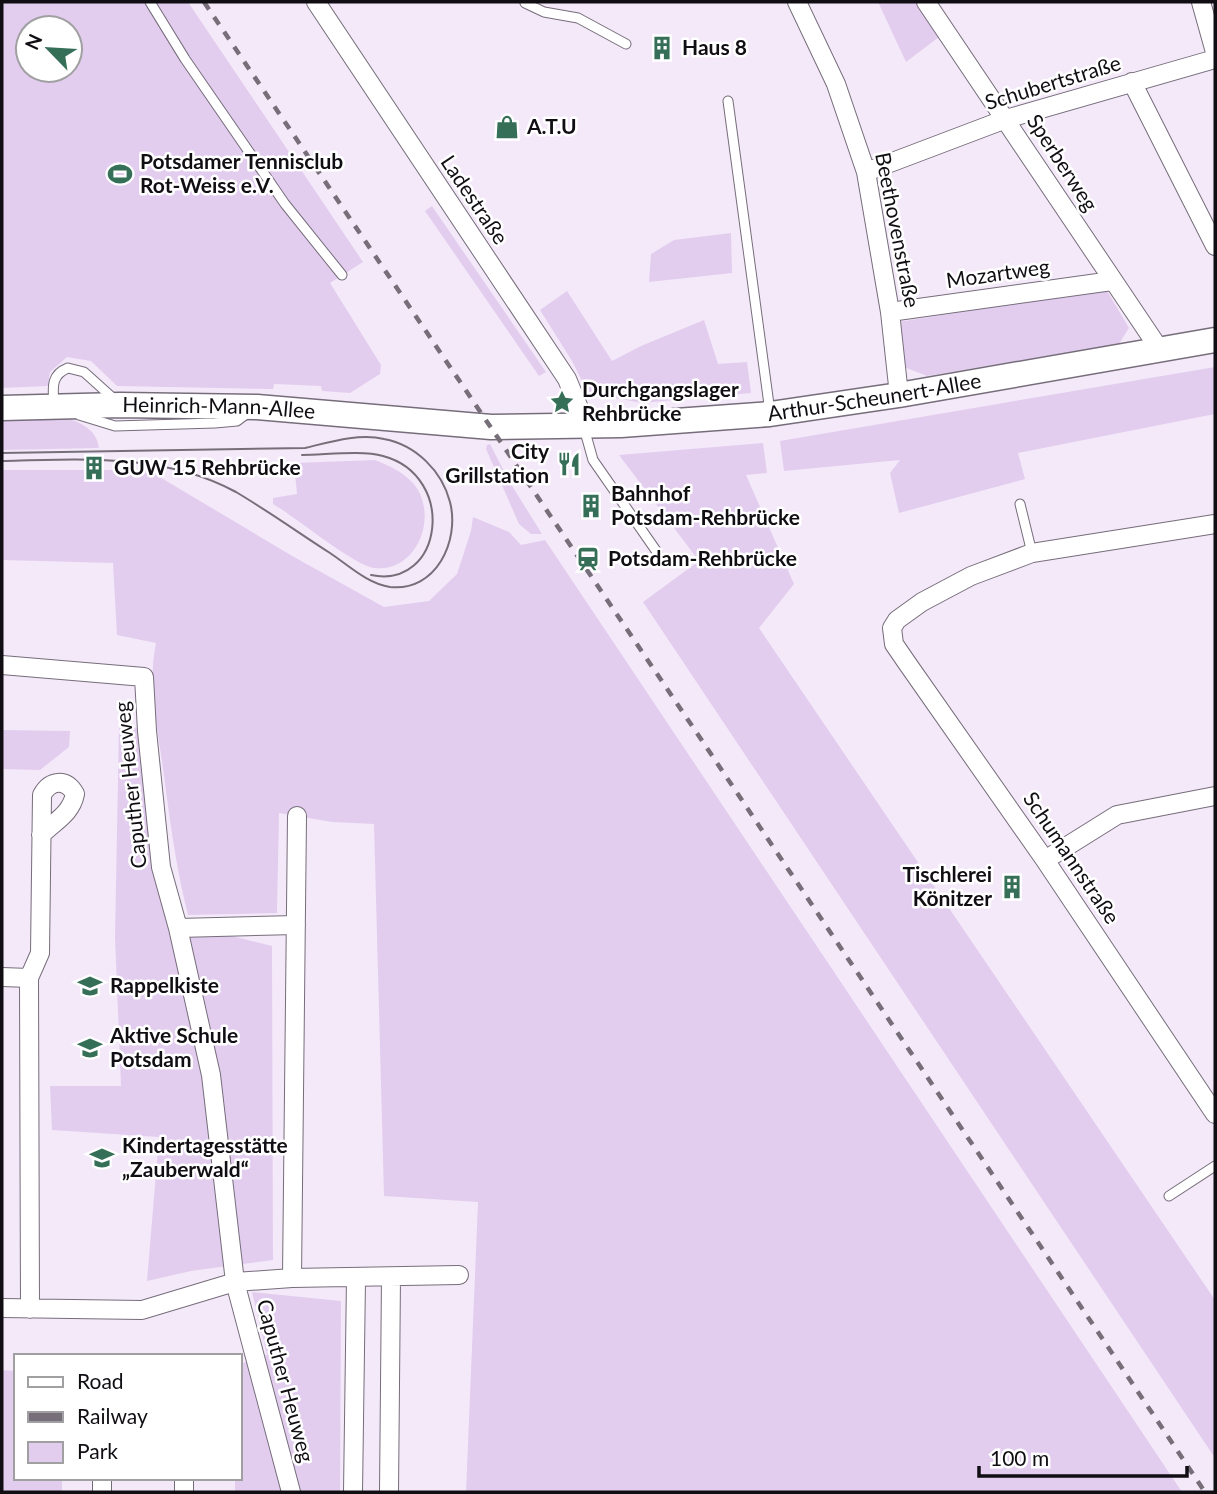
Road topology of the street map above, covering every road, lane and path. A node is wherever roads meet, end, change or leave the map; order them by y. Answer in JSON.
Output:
{"nodes":[{"id":1,"x":150,"y":2,"type":"edge"},
{"id":2,"x":316,"y":2,"type":"edge"},
{"id":3,"x":797,"y":2,"type":"edge"},
{"id":4,"x":926,"y":2,"type":"edge"},
{"id":5,"x":1201,"y":2,"type":"edge"},
{"id":6,"x":524,"y":4,"type":"dead end"},
{"id":7,"x":626,"y":44,"type":"dead end"},
{"id":8,"x":1215,"y":52,"type":"edge"},
{"id":9,"x":1215,"y":59,"type":"edge"},
{"id":10,"x":1132,"y":82,"type":"junction"},
{"id":11,"x":728,"y":101,"type":"dead end"},
{"id":12,"x":1006,"y":119,"type":"junction"},
{"id":13,"x":866,"y":172,"type":"junction"},
{"id":14,"x":1215,"y":246,"type":"edge"},
{"id":15,"x":342,"y":275,"type":"dead end"},
{"id":16,"x":1112,"y":281,"type":"junction"},
{"id":17,"x":891,"y":312,"type":"junction"},
{"id":18,"x":1215,"y":340,"type":"edge"},
{"id":19,"x":1160,"y":350,"type":"junction"},
{"id":20,"x":899,"y":395,"type":"junction"},
{"id":21,"x":120,"y":405,"type":"junction"},
{"id":22,"x":54,"y":407,"type":"junction"},
{"id":23,"x":257,"y":407,"type":"junction"},
{"id":24,"x":2,"y":408,"type":"edge"},
{"id":25,"x":770,"y":414,"type":"junction"},
{"id":26,"x":584,"y":427,"type":"junction"},
{"id":27,"x":530,"y":428,"type":"joint"},
{"id":28,"x":1020,"y":503,"type":"dead end"},
{"id":29,"x":1215,"y":524,"type":"edge"},
{"id":30,"x":657,"y":552,"type":"dead end"},
{"id":31,"x":1032,"y":553,"type":"junction"},
{"id":32,"x":2,"y":665,"type":"edge"},
{"id":33,"x":1215,"y":796,"type":"edge"},
{"id":34,"x":297,"y":816,"type":"dead end"},
{"id":35,"x":41,"y":835,"type":"dead end"},
{"id":36,"x":1045,"y":860,"type":"junction"},
{"id":37,"x":296,"y":925,"type":"junction"},
{"id":38,"x":178,"y":929,"type":"junction"},
{"id":39,"x":2,"y":978,"type":"edge"},
{"id":40,"x":29,"y":978,"type":"junction"},
{"id":41,"x":1215,"y":1114,"type":"edge"},
{"id":42,"x":1215,"y":1166,"type":"edge"},
{"id":43,"x":1169,"y":1196,"type":"dead end"},
{"id":44,"x":459,"y":1275,"type":"dead end"},
{"id":45,"x":391,"y":1277,"type":"junction"},
{"id":46,"x":292,"y":1278,"type":"junction"},
{"id":47,"x":356,"y":1279,"type":"junction"},
{"id":48,"x":235,"y":1282,"type":"junction"},
{"id":49,"x":2,"y":1308,"type":"edge"},
{"id":50,"x":30,"y":1309,"type":"junction"},
{"id":51,"x":291,"y":1492,"type":"edge"},
{"id":52,"x":353,"y":1492,"type":"edge"},
{"id":53,"x":389,"y":1492,"type":"edge"}],
"edges":[{"from":1,"to":15,"type":"lane"},
{"from":2,"to":26,"type":"street","name":"Ladestraße"},
{"from":3,"to":13,"type":"street","name":"Beethovenstraße"},
{"from":4,"to":12,"type":"street","name":"Sperberweg"},
{"from":5,"to":8,"type":"street"},
{"from":6,"to":7,"type":"lane"},
{"from":9,"to":10,"type":"street","name":"Schubertstraße"},
{"from":10,"to":12,"type":"street","name":"Schubertstraße"},
{"from":10,"to":14,"type":"street"},
{"from":11,"to":25,"type":"lane"},
{"from":12,"to":13,"type":"street","name":"Schubertstraße"},
{"from":12,"to":16,"type":"street","name":"Sperberweg"},
{"from":13,"to":17,"type":"street","name":"Beethovenstraße"},
{"from":16,"to":17,"type":"street","name":"Mozartweg"},
{"from":16,"to":19,"type":"street","name":"Sperberweg"},
{"from":17,"to":20,"type":"street","name":"Beethovenstraße"},
{"from":18,"to":19,"type":"main road","name":"Arthur-Scheunert-Allee"},
{"from":19,"to":20,"type":"main road","name":"Arthur-Scheunert-Allee"},
{"from":20,"to":25,"type":"main road","name":"Arthur-Scheunert-Allee"},
{"from":21,"to":22,"type":"main road","name":"Heinrich-Mann-Allee"},
{"from":21,"to":22,"type":"lane"},
{"from":21,"to":23,"type":"main road","name":"Heinrich-Mann-Allee"},
{"from":22,"to":23,"type":"lane"},
{"from":22,"to":24,"type":"main road","name":"Heinrich-Mann-Allee"},
{"from":23,"to":27,"type":"main road","name":"Heinrich-Mann-Allee"},
{"from":25,"to":26,"type":"main road","name":"Arthur-Scheunert-Allee"},
{"from":26,"to":27,"type":"main road","name":"Arthur-Scheunert-Allee"},
{"from":26,"to":30,"type":"lane"},
{"from":28,"to":31,"type":"lane"},
{"from":29,"to":31,"type":"street"},
{"from":31,"to":36,"type":"street","name":"Schumannstraße"},
{"from":32,"to":38,"type":"street","name":"Caputher Heuweg"},
{"from":33,"to":36,"type":"street"},
{"from":34,"to":37,"type":"street","name":"Caputher Heuweg"},
{"from":35,"to":40,"type":"street"},
{"from":36,"to":41,"type":"street","name":"Schumannstraße"},
{"from":37,"to":38,"type":"street"},
{"from":37,"to":46,"type":"street","name":"Caputher Heuweg"},
{"from":38,"to":48,"type":"street","name":"Caputher Heuweg"},
{"from":39,"to":40,"type":"street"},
{"from":40,"to":50,"type":"street"},
{"from":42,"to":43,"type":"lane"},
{"from":44,"to":45,"type":"street","name":"Caputher Heuweg"},
{"from":45,"to":47,"type":"street","name":"Caputher Heuweg"},
{"from":45,"to":53,"type":"street"},
{"from":46,"to":47,"type":"street","name":"Caputher Heuweg"},
{"from":46,"to":48,"type":"street","name":"Caputher Heuweg"},
{"from":47,"to":52,"type":"street"},
{"from":48,"to":50,"type":"street"},
{"from":48,"to":51,"type":"street","name":"Caputher Heuweg"},
{"from":49,"to":50,"type":"street"}]}
